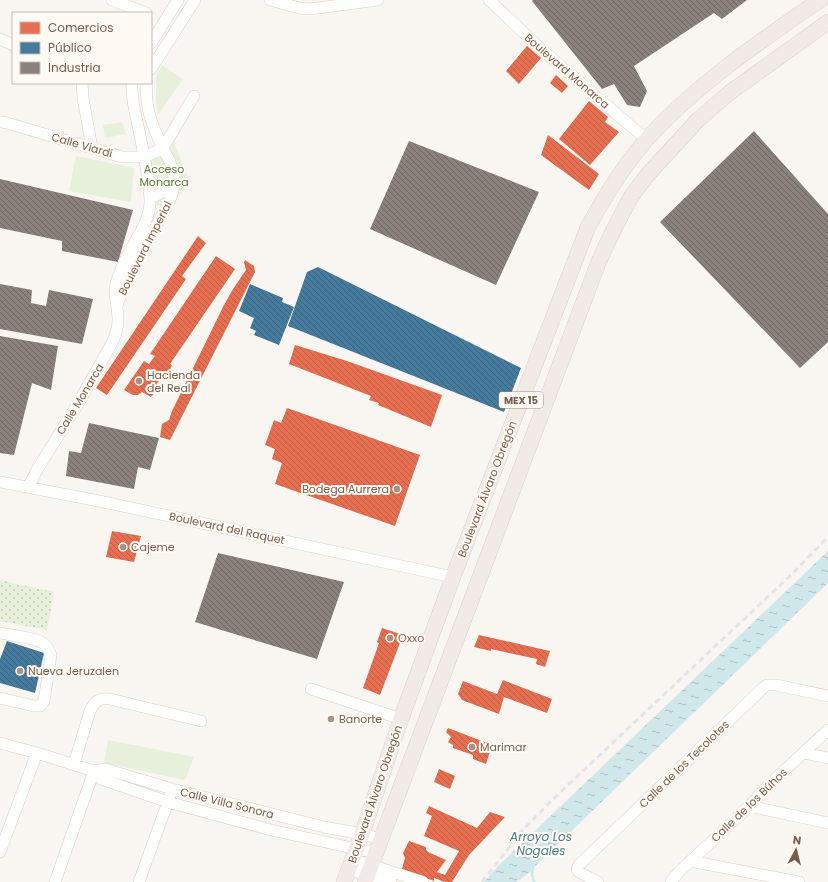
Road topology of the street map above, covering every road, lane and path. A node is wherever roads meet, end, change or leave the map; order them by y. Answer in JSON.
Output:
{"nodes":[{"id":1,"x":112,"y":0,"type":"edge"},
{"id":2,"x":178,"y":0,"type":"edge"},
{"id":3,"x":195,"y":0,"type":"edge"},
{"id":4,"x":270,"y":0,"type":"edge"},
{"id":5,"x":378,"y":0,"type":"edge"},
{"id":6,"x":489,"y":0,"type":"edge"},
{"id":7,"x":820,"y":0,"type":"edge"},
{"id":8,"x":143,"y":12,"type":"edge"},
{"id":9,"x":152,"y":15,"type":"edge"},
{"id":10,"x":165,"y":20,"type":"junction"},
{"id":11,"x":828,"y":22,"type":"edge"},
{"id":12,"x":178,"y":27,"type":"junction"},
{"id":13,"x":0,"y":39,"type":"edge"},
{"id":14,"x":152,"y":41,"type":"edge"},
{"id":15,"x":12,"y":44,"type":"edge"},
{"id":16,"x":152,"y":67,"type":"edge"},
{"id":17,"x":82,"y":84,"type":"edge"},
{"id":18,"x":132,"y":84,"type":"edge"},
{"id":19,"x":147,"y":84,"type":"edge"},
{"id":20,"x":194,"y":96,"type":"dead end"},
{"id":21,"x":0,"y":122,"type":"edge"},
{"id":22,"x":647,"y":140,"type":"junction"},
{"id":23,"x":92,"y":148,"type":"junction"},
{"id":24,"x":163,"y":148,"type":"junction"},
{"id":25,"x":145,"y":157,"type":"junction"},
{"id":26,"x":174,"y":187,"type":"junction"},
{"id":27,"x":150,"y":198,"type":"junction"},
{"id":28,"x":117,"y":306,"type":"junction"},
{"id":29,"x":0,"y":482,"type":"edge"},
{"id":30,"x":28,"y":487,"type":"junction"},
{"id":31,"x":453,"y":577,"type":"junction"},
{"id":32,"x":0,"y":633,"type":"edge"},
{"id":33,"x":311,"y":689,"type":"dead end"},
{"id":34,"x":828,"y":696,"type":"edge"},
{"id":35,"x":0,"y":698,"type":"edge"},
{"id":36,"x":401,"y":719,"type":"junction"},
{"id":37,"x":201,"y":721,"type":"dead end"},
{"id":38,"x":828,"y":730,"type":"edge"},
{"id":39,"x":0,"y":743,"type":"edge"},
{"id":40,"x":37,"y":753,"type":"junction"},
{"id":41,"x":804,"y":753,"type":"junction"},
{"id":42,"x":828,"y":758,"type":"edge"},
{"id":43,"x":74,"y":764,"type":"junction"},
{"id":44,"x":94,"y":771,"type":"junction"},
{"id":45,"x":172,"y":789,"type":"junction"},
{"id":46,"x":168,"y":802,"type":"junction"},
{"id":47,"x":749,"y":806,"type":"junction"},
{"id":48,"x":828,"y":823,"type":"edge"},
{"id":49,"x":362,"y":834,"type":"junction"},
{"id":50,"x":381,"y":839,"type":"junction"},
{"id":51,"x":0,"y":852,"type":"edge"},
{"id":52,"x":690,"y":861,"type":"junction"},
{"id":53,"x":350,"y":865,"type":"edge"},
{"id":54,"x":370,"y":869,"type":"edge"},
{"id":55,"x":55,"y":882,"type":"edge"},
{"id":56,"x":139,"y":882,"type":"edge"},
{"id":57,"x":391,"y":882,"type":"edge"},
{"id":58,"x":423,"y":882,"type":"edge"},
{"id":59,"x":598,"y":882,"type":"edge"},
{"id":60,"x":671,"y":882,"type":"edge"},
{"id":61,"x":799,"y":882,"type":"edge"}],
"edges":[{"from":1,"to":8,"type":"street"},
{"from":2,"to":10,"type":"street"},
{"from":3,"to":12,"type":"street"},
{"from":4,"to":5,"type":"street"},
{"from":6,"to":22,"type":"street","name":"Boulevard Monarca"},
{"from":7,"to":22,"type":"highway","name":"Boulevard Álvaro Obregón","number":"MEX 15"},
{"from":9,"to":10,"type":"street"},
{"from":10,"to":12,"type":"street"},
{"from":10,"to":14,"type":"street"},
{"from":11,"to":50,"type":"highway","name":"Boulevard Álvaro Obregón","number":"MEX 15"},
{"from":12,"to":16,"type":"street"},
{"from":13,"to":15,"type":"street"},
{"from":17,"to":23,"type":"street"},
{"from":18,"to":25,"type":"street","name":"Boulevard Imperial"},
{"from":19,"to":24,"type":"street","name":"Boulevard Imperial"},
{"from":20,"to":24,"type":"street"},
{"from":21,"to":23,"type":"street","name":"Calle Viardi"},
{"from":22,"to":31,"type":"highway","name":"Boulevard Álvaro Obregón","number":"MEX 15"},
{"from":23,"to":25,"type":"street","name":"Calle Viardi"},
{"from":24,"to":25,"type":"street","name":"Calle Viardi"},
{"from":24,"to":26,"type":"street","name":"Boulevard Imperial"},
{"from":25,"to":27,"type":"street","name":"Boulevard Imperial"},
{"from":26,"to":27,"type":"street"},
{"from":26,"to":28,"type":"street","name":"Boulevard Imperial"},
{"from":27,"to":28,"type":"street","name":"Boulevard Imperial"},
{"from":28,"to":30,"type":"street","name":"Calle Monarca"},
{"from":29,"to":30,"type":"street","name":"Boulevard del Raquet"},
{"from":30,"to":31,"type":"street","name":"Boulevard del Raquet"},
{"from":31,"to":36,"type":"highway","name":"Boulevard Álvaro Obregón","number":"MEX 15"},
{"from":32,"to":35,"type":"street"},
{"from":33,"to":36,"type":"street"},
{"from":34,"to":59,"type":"street","name":"Calle de los Tecolotes"},
{"from":36,"to":49,"type":"highway","name":"Boulevard Álvaro Obregón","number":"MEX 15"},
{"from":37,"to":43,"type":"street"},
{"from":38,"to":41,"type":"street","name":"Calle de los Búhos"},
{"from":39,"to":40,"type":"street","name":"Calle Villa Sonora"},
{"from":40,"to":43,"type":"street","name":"Calle Villa Sonora"},
{"from":40,"to":51,"type":"street"},
{"from":41,"to":42,"type":"street"},
{"from":41,"to":47,"type":"street","name":"Calle de los Búhos"},
{"from":43,"to":44,"type":"street","name":"Calle Villa Sonora"},
{"from":44,"to":45,"type":"street","name":"Calle Villa Sonora"},
{"from":44,"to":46,"type":"street","name":"Calle Villa Sonora"},
{"from":44,"to":55,"type":"street"},
{"from":45,"to":46,"type":"street"},
{"from":45,"to":49,"type":"street","name":"Calle Villa Sonora"},
{"from":46,"to":53,"type":"street","name":"Calle Villa Sonora"},
{"from":46,"to":56,"type":"street"},
{"from":47,"to":48,"type":"street"},
{"from":47,"to":52,"type":"street","name":"Calle de los Búhos"},
{"from":49,"to":50,"type":"street","name":"Calle Villa Sonora"},
{"from":49,"to":53,"type":"highway","name":"Boulevard Álvaro Obregón","number":"MEX 15"},
{"from":50,"to":54,"type":"highway","name":"Boulevard Álvaro Obregón","number":"MEX 15"},
{"from":52,"to":60,"type":"street","name":"Calle de los Búhos"},
{"from":52,"to":61,"type":"street"},
{"from":53,"to":54,"type":"street"},
{"from":53,"to":54,"type":"street"},
{"from":54,"to":57,"type":"street"},
{"from":54,"to":58,"type":"street"}]}
